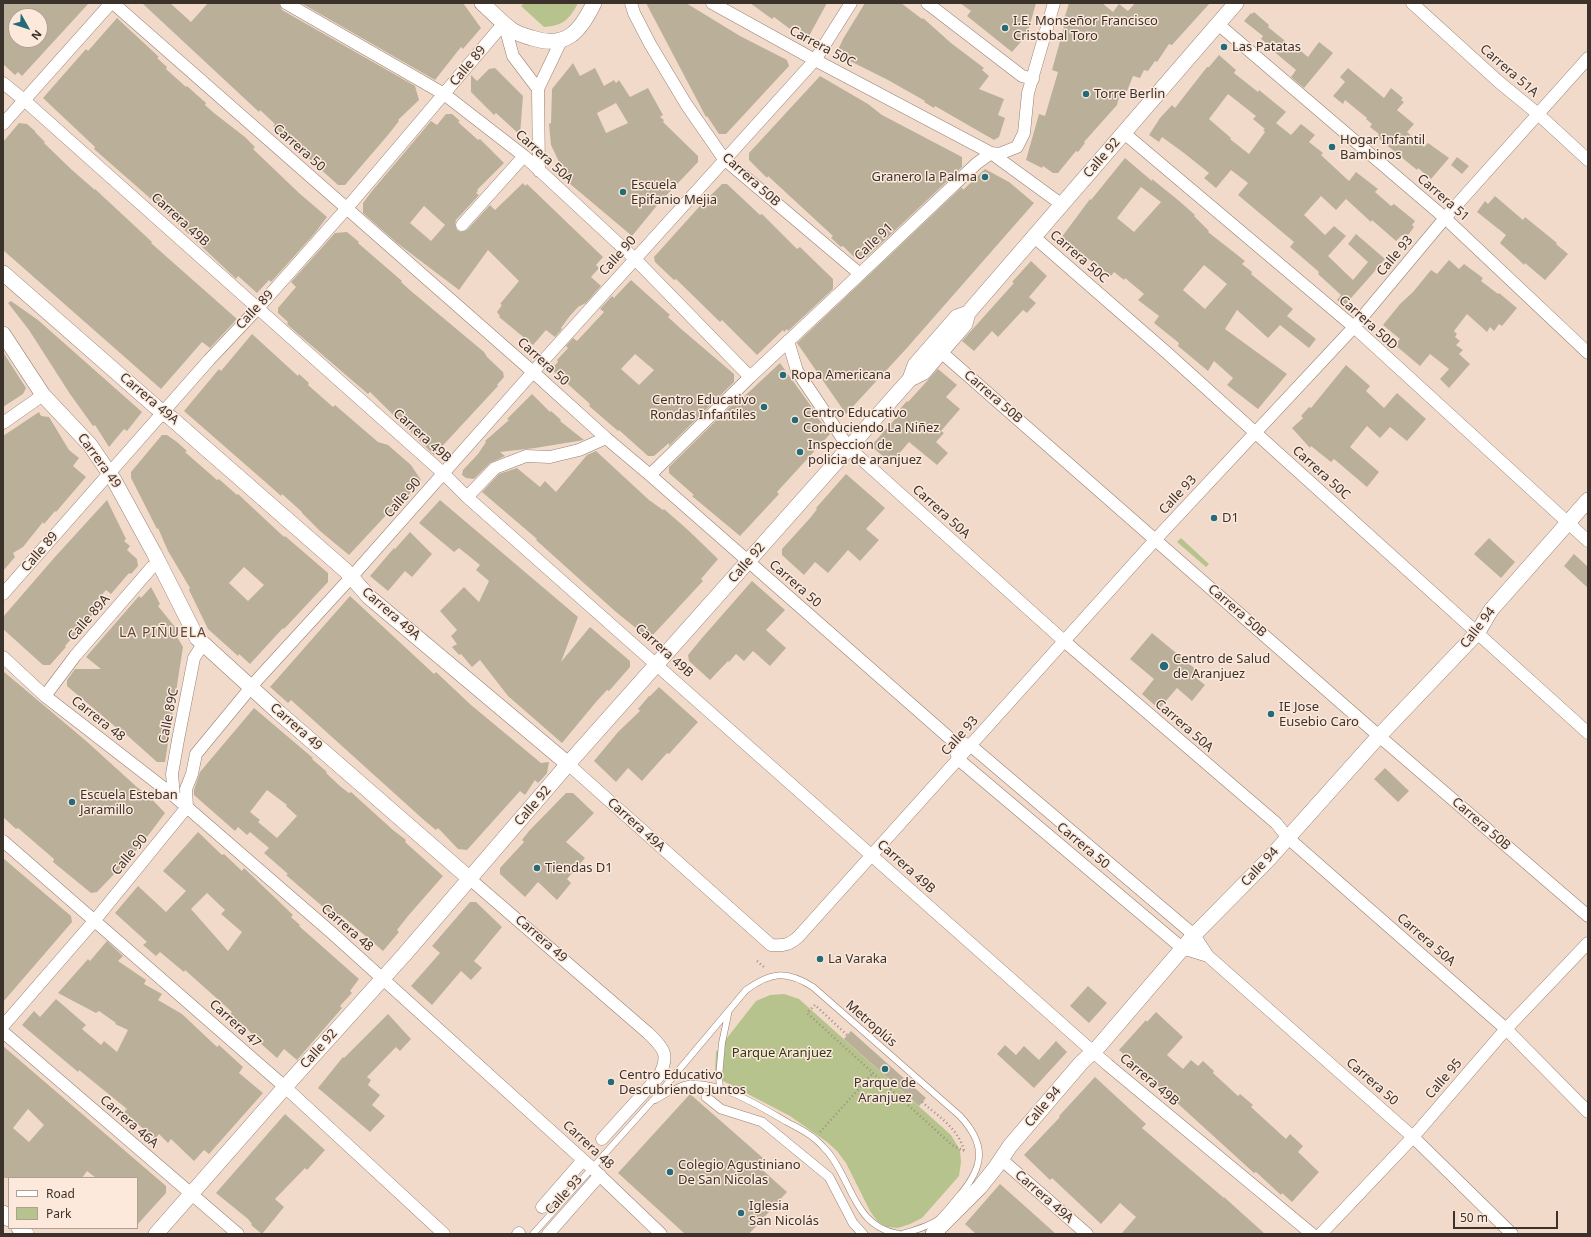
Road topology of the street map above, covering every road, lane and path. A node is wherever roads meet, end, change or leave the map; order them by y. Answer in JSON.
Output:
{"nodes":[{"id":1,"x":112,"y":3,"type":"edge"},
{"id":2,"x":286,"y":3,"type":"edge"},
{"id":3,"x":482,"y":3,"type":"edge"},
{"id":4,"x":594,"y":3,"type":"edge"},
{"id":5,"x":631,"y":3,"type":"edge"},
{"id":6,"x":712,"y":3,"type":"edge"},
{"id":7,"x":851,"y":3,"type":"edge"},
{"id":8,"x":927,"y":3,"type":"edge"},
{"id":9,"x":1054,"y":3,"type":"edge"},
{"id":10,"x":1236,"y":3,"type":"edge"},
{"id":11,"x":1412,"y":3,"type":"edge"},
{"id":12,"x":504,"y":23,"type":"junction"},
{"id":13,"x":1218,"y":24,"type":"junction"},
{"id":14,"x":561,"y":41,"type":"junction"},
{"id":15,"x":1588,"y":58,"type":"edge"},
{"id":16,"x":815,"y":60,"type":"junction"},
{"id":17,"x":1033,"y":79,"type":"junction"},
{"id":18,"x":3,"y":83,"type":"edge"},
{"id":19,"x":538,"y":89,"type":"junction"},
{"id":20,"x":444,"y":94,"type":"junction"},
{"id":21,"x":24,"y":100,"type":"junction"},
{"id":22,"x":1538,"y":114,"type":"junction"},
{"id":23,"x":3,"y":124,"type":"edge"},
{"id":24,"x":1124,"y":132,"type":"junction"},
{"id":25,"x":991,"y":153,"type":"junction"},
{"id":26,"x":524,"y":156,"type":"junction"},
{"id":27,"x":724,"y":159,"type":"junction"},
{"id":28,"x":1588,"y":160,"type":"edge"},
{"id":29,"x":539,"y":171,"type":"junction"},
{"id":30,"x":1061,"y":204,"type":"junction"},
{"id":31,"x":346,"y":208,"type":"junction"},
{"id":32,"x":1445,"y":218,"type":"junction"},
{"id":33,"x":462,"y":225,"type":"dead end"},
{"id":34,"x":1034,"y":236,"type":"junction"},
{"id":35,"x":635,"y":258,"type":"junction"},
{"id":36,"x":3,"y":273,"type":"edge"},
{"id":37,"x":860,"y":274,"type":"junction"},
{"id":38,"x":9,"y":283,"type":"edge"},
{"id":39,"x":258,"y":308,"type":"junction"},
{"id":40,"x":968,"y":313,"type":"junction"},
{"id":41,"x":1354,"y":327,"type":"junction"},
{"id":42,"x":3,"y":334,"type":"edge"},
{"id":43,"x":788,"y":341,"type":"junction"},
{"id":44,"x":941,"y":352,"type":"junction"},
{"id":45,"x":1588,"y":353,"type":"edge"},
{"id":46,"x":533,"y":372,"type":"junction"},
{"id":47,"x":750,"y":377,"type":"junction"},
{"id":48,"x":910,"y":379,"type":"junction"},
{"id":49,"x":43,"y":395,"type":"junction"},
{"id":50,"x":163,"y":412,"type":"junction"},
{"id":51,"x":3,"y":423,"type":"edge"},
{"id":52,"x":1256,"y":433,"type":"junction"},
{"id":53,"x":606,"y":438,"type":"junction"},
{"id":54,"x":849,"y":448,"type":"junction"},
{"id":55,"x":109,"y":473,"type":"junction"},
{"id":56,"x":443,"y":473,"type":"junction"},
{"id":57,"x":650,"y":475,"type":"junction"},
{"id":58,"x":468,"y":497,"type":"junction"},
{"id":59,"x":1588,"y":500,"type":"edge"},
{"id":60,"x":1567,"y":523,"type":"junction"},
{"id":61,"x":1155,"y":540,"type":"junction"},
{"id":62,"x":1588,"y":541,"type":"edge"},
{"id":63,"x":749,"y":561,"type":"junction"},
{"id":64,"x":159,"y":563,"type":"junction"},
{"id":65,"x":351,"y":577,"type":"junction"},
{"id":66,"x":3,"y":594,"type":"edge"},
{"id":67,"x":1478,"y":632,"type":"junction"},
{"id":68,"x":1064,"y":641,"type":"junction"},
{"id":69,"x":203,"y":644,"type":"junction"},
{"id":70,"x":3,"y":657,"type":"edge"},
{"id":71,"x":657,"y":664,"type":"junction"},
{"id":72,"x":251,"y":687,"type":"junction"},
{"id":73,"x":45,"y":696,"type":"junction"},
{"id":74,"x":1588,"y":733,"type":"edge"},
{"id":75,"x":1379,"y":736,"type":"junction"},
{"id":76,"x":954,"y":742,"type":"junction"},
{"id":77,"x":970,"y":746,"type":"junction"},
{"id":78,"x":958,"y":759,"type":"junction"},
{"id":79,"x":568,"y":764,"type":"junction"},
{"id":80,"x":174,"y":796,"type":"junction"},
{"id":81,"x":187,"y":807,"type":"junction"},
{"id":82,"x":1288,"y":838,"type":"junction"},
{"id":83,"x":3,"y":841,"type":"edge"},
{"id":84,"x":872,"y":855,"type":"junction"},
{"id":85,"x":470,"y":879,"type":"junction"},
{"id":86,"x":1588,"y":916,"type":"edge"},
{"id":87,"x":95,"y":920,"type":"junction"},
{"id":88,"x":1194,"y":935,"type":"junction"},
{"id":89,"x":1588,"y":943,"type":"edge"},
{"id":90,"x":783,"y":946,"type":"joint"},
{"id":91,"x":1182,"y":948,"type":"junction"},
{"id":92,"x":1208,"y":956,"type":"junction"},
{"id":93,"x":383,"y":978,"type":"junction"},
{"id":94,"x":730,"y":1009,"type":"junction"},
{"id":95,"x":3,"y":1026,"type":"edge"},
{"id":96,"x":1506,"y":1029,"type":"junction"},
{"id":97,"x":3,"y":1032,"type":"edge"},
{"id":98,"x":847,"y":1035,"type":"dead end"},
{"id":99,"x":1094,"y":1051,"type":"junction"},
{"id":100,"x":873,"y":1073,"type":"junction"},
{"id":101,"x":285,"y":1087,"type":"junction"},
{"id":102,"x":720,"y":1090,"type":"junction"},
{"id":103,"x":706,"y":1097,"type":"dead end"},
{"id":104,"x":922,"y":1102,"type":"dead end"},
{"id":105,"x":650,"y":1103,"type":"junction"},
{"id":106,"x":1588,"y":1112,"type":"edge"},
{"id":107,"x":1413,"y":1137,"type":"junction"},
{"id":108,"x":815,"y":1138,"type":"junction"},
{"id":109,"x":602,"y":1139,"type":"dead end"},
{"id":110,"x":1002,"y":1160,"type":"junction"},
{"id":111,"x":592,"y":1168,"type":"junction"},
{"id":112,"x":192,"y":1195,"type":"junction"},
{"id":113,"x":542,"y":1207,"type":"dead end"},
{"id":114,"x":156,"y":1234,"type":"edge"},
{"id":115,"x":238,"y":1234,"type":"edge"},
{"id":116,"x":444,"y":1234,"type":"edge"},
{"id":117,"x":533,"y":1234,"type":"edge"},
{"id":118,"x":548,"y":1234,"type":"edge"},
{"id":119,"x":661,"y":1234,"type":"edge"},
{"id":120,"x":863,"y":1234,"type":"edge"},
{"id":121,"x":899,"y":1234,"type":"edge"},
{"id":122,"x":902,"y":1234,"type":"edge"},
{"id":123,"x":933,"y":1234,"type":"edge"},
{"id":124,"x":1087,"y":1234,"type":"edge"},
{"id":125,"x":1312,"y":1234,"type":"edge"},
{"id":126,"x":1321,"y":1234,"type":"edge"},
{"id":127,"x":1512,"y":1234,"type":"edge"}],
"edges":[{"from":1,"to":21,"type":"street"},
{"from":1,"to":31,"type":"street","name":"Carrera 50"},
{"from":2,"to":20,"type":"street","name":"Carrera 50A"},
{"from":3,"to":12,"type":"street"},
{"from":4,"to":14,"type":"street"},
{"from":5,"to":27,"type":"street","name":"Carrera 50B"},
{"from":6,"to":16,"type":"street","name":"Carrera 50C"},
{"from":7,"to":16,"type":"street","name":"Calle 90"},
{"from":8,"to":17,"type":"street"},
{"from":9,"to":17,"type":"street","name":"Calle 91"},
{"from":10,"to":13,"type":"street","name":"Calle 92"},
{"from":11,"to":22,"type":"street","name":"Carrera 51A"},
{"from":12,"to":14,"type":"street"},
{"from":12,"to":19,"type":"street"},
{"from":12,"to":20,"type":"street","name":"Calle 89"},
{"from":13,"to":24,"type":"street","name":"Calle 92"},
{"from":13,"to":32,"type":"street","name":"Carrera 51"},
{"from":14,"to":19,"type":"street"},
{"from":15,"to":22,"type":"street","name":"Calle 93"},
{"from":16,"to":25,"type":"street","name":"Carrera 50C"},
{"from":16,"to":27,"type":"street","name":"Calle 90"},
{"from":17,"to":25,"type":"street","name":"Calle 91"},
{"from":18,"to":21,"type":"street","name":"Carrera 49B"},
{"from":19,"to":29,"type":"street"},
{"from":20,"to":26,"type":"street","name":"Carrera 50A"},
{"from":20,"to":31,"type":"street","name":"Calle 89"},
{"from":21,"to":23,"type":"street"},
{"from":21,"to":39,"type":"street","name":"Carrera 49B"},
{"from":22,"to":28,"type":"street","name":"Carrera 51A"},
{"from":22,"to":32,"type":"street","name":"Calle 93"},
{"from":24,"to":30,"type":"street","name":"Calle 92"},
{"from":24,"to":41,"type":"street","name":"Carrera 50D"},
{"from":25,"to":30,"type":"street","name":"Carrera 50C"},
{"from":25,"to":37,"type":"street","name":"Calle 91"},
{"from":26,"to":29,"type":"street","name":"Carrera 50A"},
{"from":26,"to":33,"type":"street"},
{"from":27,"to":35,"type":"street","name":"Calle 90"},
{"from":27,"to":37,"type":"street","name":"Carrera 50B"},
{"from":29,"to":35,"type":"street","name":"Carrera 50A"},
{"from":30,"to":34,"type":"street","name":"Calle 92"},
{"from":31,"to":39,"type":"street","name":"Calle 89"},
{"from":31,"to":46,"type":"street","name":"Carrera 50"},
{"from":32,"to":41,"type":"street","name":"Calle 93"},
{"from":32,"to":45,"type":"street","name":"Carrera 51"},
{"from":34,"to":40,"type":"street","name":"Calle 92"},
{"from":34,"to":52,"type":"street","name":"Carrera 50C"},
{"from":35,"to":46,"type":"street","name":"Calle 90"},
{"from":35,"to":47,"type":"street","name":"Carrera 50A"},
{"from":36,"to":38,"type":"street","name":"Carrera 49A"},
{"from":37,"to":43,"type":"street","name":"Calle 91"},
{"from":38,"to":50,"type":"street","name":"Carrera 49A"},
{"from":39,"to":50,"type":"street","name":"Calle 89"},
{"from":39,"to":56,"type":"street","name":"Carrera 49B"},
{"from":40,"to":44,"type":"street","name":"Calle 92"},
{"from":40,"to":48,"type":"street","name":"Calle 92"},
{"from":41,"to":52,"type":"street","name":"Calle 93"},
{"from":41,"to":60,"type":"street","name":"Carrera 50D"},
{"from":42,"to":49,"type":"street","name":"Carrera 49"},
{"from":43,"to":47,"type":"street","name":"Calle 91"},
{"from":43,"to":54,"type":"street","name":"Carrera 50A"},
{"from":44,"to":48,"type":"street","name":"Calle 92"},
{"from":44,"to":61,"type":"street","name":"Carrera 50B"},
{"from":46,"to":53,"type":"street","name":"Carrera 50"},
{"from":46,"to":56,"type":"street","name":"Calle 90"},
{"from":47,"to":57,"type":"street","name":"Calle 91"},
{"from":48,"to":54,"type":"street","name":"Calle 92"},
{"from":49,"to":51,"type":"street"},
{"from":49,"to":55,"type":"street","name":"Carrera 49"},
{"from":50,"to":55,"type":"street","name":"Calle 89"},
{"from":50,"to":65,"type":"street","name":"Carrera 49A"},
{"from":52,"to":61,"type":"street","name":"Calle 93"},
{"from":52,"to":67,"type":"street","name":"Carrera 50C"},
{"from":53,"to":57,"type":"street","name":"Carrera 50"},
{"from":53,"to":58,"type":"street"},
{"from":54,"to":63,"type":"street","name":"Calle 92"},
{"from":54,"to":68,"type":"street","name":"Carrera 50A"},
{"from":55,"to":64,"type":"street","name":"Carrera 49"},
{"from":55,"to":66,"type":"street","name":"Calle 89"},
{"from":56,"to":58,"type":"street","name":"Carrera 49B"},
{"from":56,"to":65,"type":"street","name":"Calle 90"},
{"from":57,"to":63,"type":"street","name":"Carrera 50"},
{"from":58,"to":71,"type":"street","name":"Carrera 49B"},
{"from":59,"to":60,"type":"street","name":"Calle 94"},
{"from":60,"to":62,"type":"street","name":"Carrera 50D"},
{"from":60,"to":67,"type":"street","name":"Calle 94"},
{"from":61,"to":68,"type":"street","name":"Calle 93"},
{"from":61,"to":75,"type":"street","name":"Carrera 50B"},
{"from":63,"to":71,"type":"street","name":"Calle 92"},
{"from":63,"to":76,"type":"street","name":"Carrera 50"},
{"from":64,"to":69,"type":"street","name":"Carrera 49"},
{"from":64,"to":73,"type":"street","name":"Calle 89A"},
{"from":65,"to":72,"type":"street","name":"Calle 90"},
{"from":65,"to":79,"type":"street","name":"Carrera 49A"},
{"from":67,"to":74,"type":"street","name":"Carrera 50C"},
{"from":67,"to":75,"type":"street","name":"Calle 94"},
{"from":68,"to":77,"type":"street","name":"Calle 93"},
{"from":68,"to":82,"type":"street","name":"Carrera 50A"},
{"from":69,"to":72,"type":"street","name":"Carrera 49"},
{"from":69,"to":80,"type":"street","name":"Calle 89C"},
{"from":70,"to":73,"type":"street","name":"Carrera 48"},
{"from":71,"to":79,"type":"street","name":"Calle 92"},
{"from":71,"to":84,"type":"street","name":"Carrera 49B"},
{"from":72,"to":81,"type":"street","name":"Calle 90"},
{"from":72,"to":85,"type":"street","name":"Carrera 49"},
{"from":73,"to":80,"type":"street","name":"Carrera 48"},
{"from":75,"to":82,"type":"street","name":"Calle 94"},
{"from":75,"to":86,"type":"street","name":"Carrera 50B"},
{"from":76,"to":77,"type":"street","name":"Carrera 50"},
{"from":76,"to":78,"type":"street"},
{"from":77,"to":78,"type":"street","name":"Calle 93"},
{"from":77,"to":88,"type":"street","name":"Carrera 50"},
{"from":78,"to":84,"type":"street","name":"Calle 93"},
{"from":78,"to":91,"type":"street","name":"Carrera 50"},
{"from":79,"to":85,"type":"street","name":"Calle 92"},
{"from":79,"to":90,"type":"street","name":"Carrera 49A"},
{"from":80,"to":81,"type":"street","name":"Carrera 48"},
{"from":81,"to":87,"type":"street","name":"Calle 90"},
{"from":81,"to":93,"type":"street","name":"Carrera 48"},
{"from":82,"to":88,"type":"street","name":"Calle 94"},
{"from":82,"to":96,"type":"street","name":"Carrera 50A"},
{"from":83,"to":87,"type":"street","name":"Carrera 47"},
{"from":84,"to":90,"type":"street","name":"Calle 93"},
{"from":84,"to":99,"type":"street","name":"Carrera 49B"},
{"from":85,"to":93,"type":"street","name":"Calle 92"},
{"from":85,"to":109,"type":"street","name":"Carrera 49"},
{"from":87,"to":95,"type":"street","name":"Calle 90"},
{"from":87,"to":101,"type":"street","name":"Carrera 47"},
{"from":88,"to":91,"type":"street","name":"Calle 94"},
{"from":88,"to":92,"type":"street","name":"Carrera 50"},
{"from":89,"to":96,"type":"street","name":"Calle 95"},
{"from":91,"to":92,"type":"street","name":"Carrera 50"},
{"from":91,"to":99,"type":"street","name":"Calle 94"},
{"from":92,"to":107,"type":"street","name":"Carrera 50"},
{"from":93,"to":101,"type":"street","name":"Calle 92"},
{"from":93,"to":111,"type":"street","name":"Carrera 48"},
{"from":94,"to":102,"type":"lane"},
{"from":94,"to":105,"type":"lane","name":"Metroplús"},
{"from":94,"to":122,"type":"lane","name":"Metroplús"},
{"from":96,"to":106,"type":"street","name":"Carrera 50A"},
{"from":96,"to":107,"type":"street","name":"Calle 95"},
{"from":97,"to":112,"type":"street","name":"Carrera 46A"},
{"from":98,"to":100,"type":"path"},
{"from":99,"to":110,"type":"street","name":"Calle 94"},
{"from":99,"to":125,"type":"street","name":"Carrera 49B"},
{"from":100,"to":104,"type":"path"},
{"from":100,"to":108,"type":"path"},
{"from":101,"to":112,"type":"street","name":"Calle 92"},
{"from":101,"to":116,"type":"street","name":"Carrera 47"},
{"from":102,"to":105,"type":"lane","name":"Metroplús"},
{"from":102,"to":108,"type":"lane","name":"Metroplús"},
{"from":103,"to":120,"type":"street"},
{"from":105,"to":111,"type":"lane","name":"Metroplús"},
{"from":107,"to":126,"type":"street","name":"Calle 95"},
{"from":107,"to":127,"type":"street","name":"Carrera 50"},
{"from":108,"to":121,"type":"lane","name":"Metroplús"},
{"from":110,"to":123,"type":"street","name":"Calle 94"},
{"from":110,"to":124,"type":"street","name":"Carrera 49A"},
{"from":111,"to":113,"type":"street","name":"Calle 93"},
{"from":111,"to":117,"type":"lane","name":"Metroplús"},
{"from":111,"to":118,"type":"street","name":"Calle 93"},
{"from":111,"to":119,"type":"street","name":"Carrera 48"},
{"from":112,"to":114,"type":"street","name":"Calle 92"},
{"from":112,"to":115,"type":"street","name":"Carrera 46A"}]}
